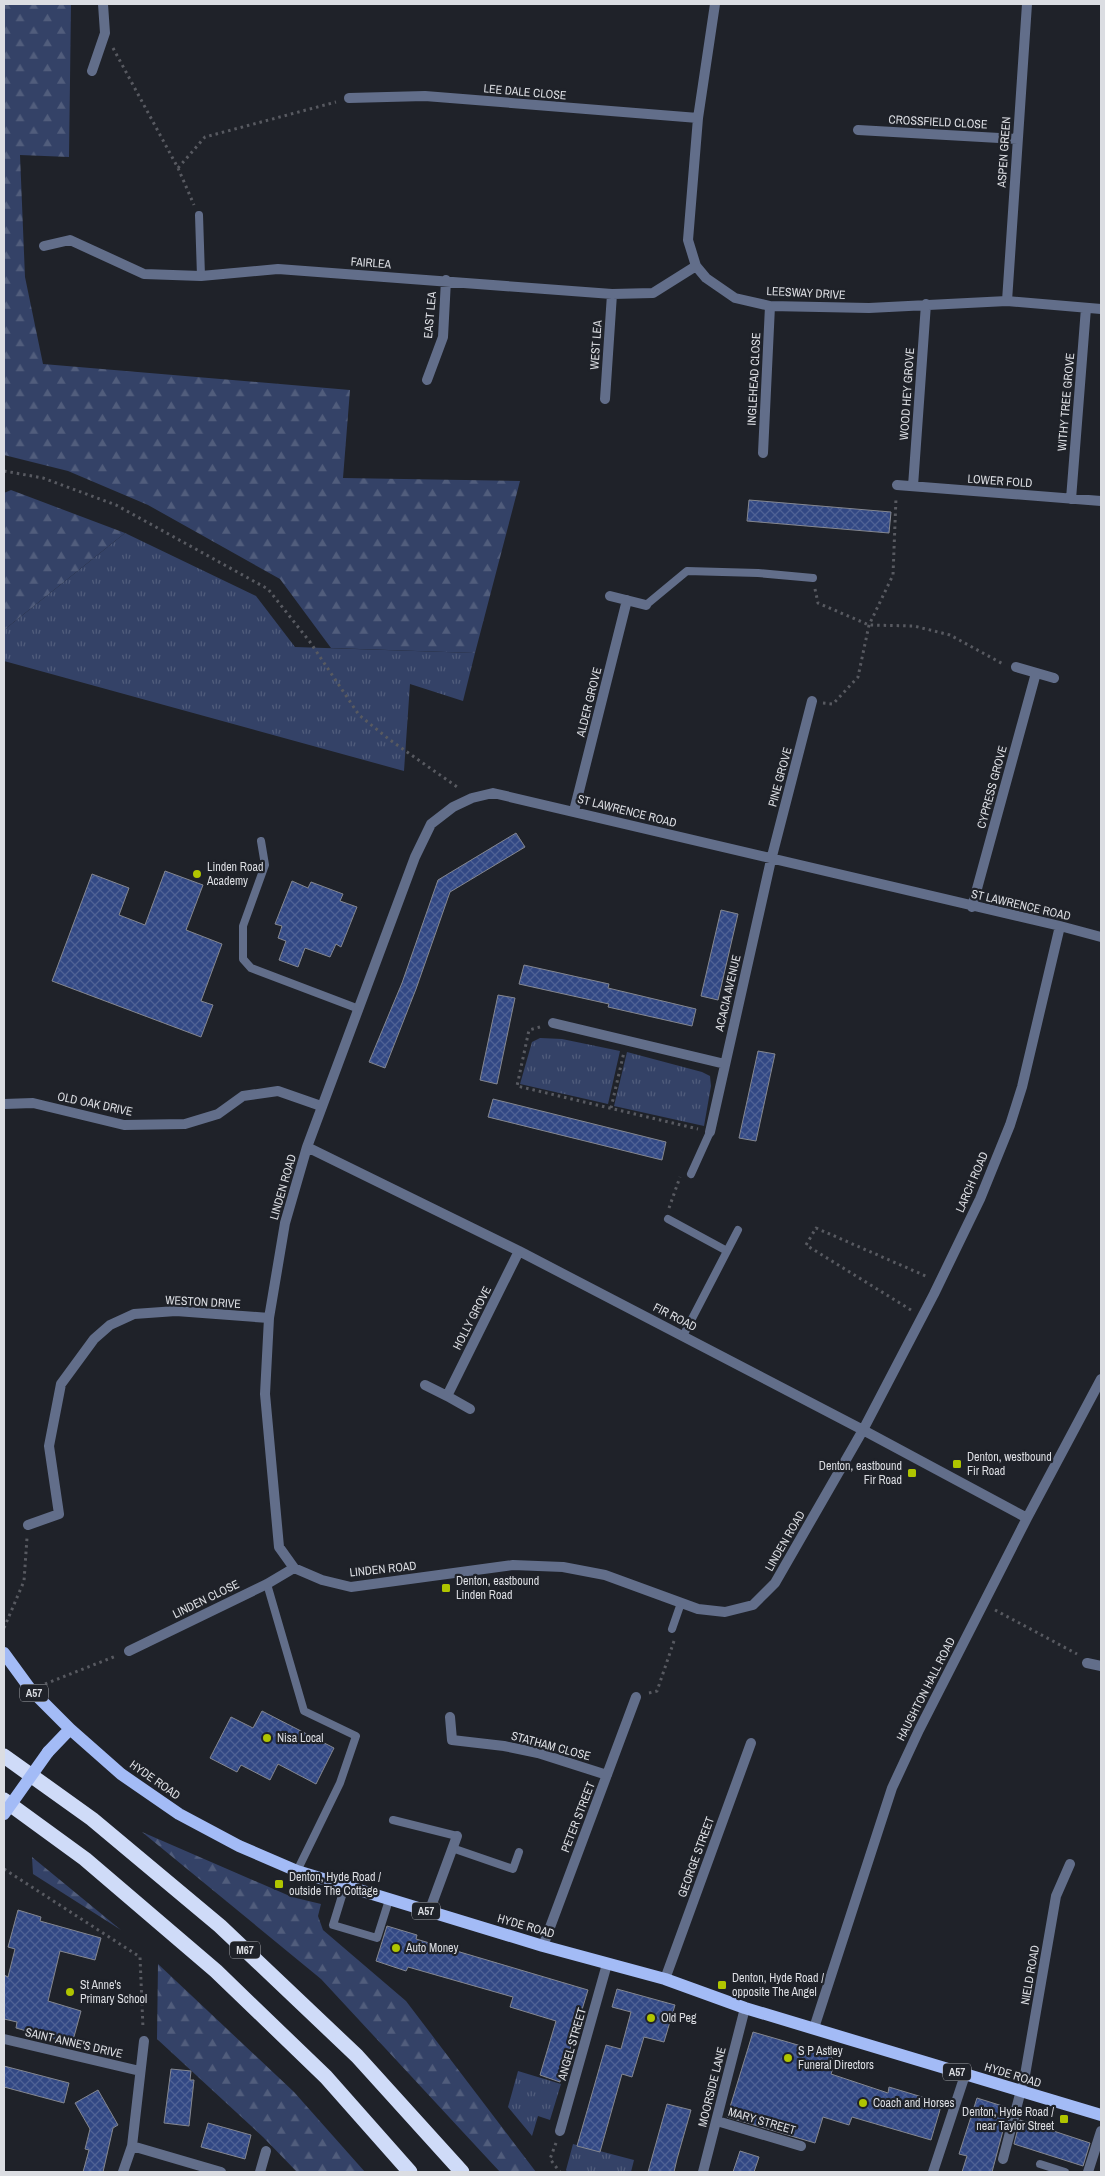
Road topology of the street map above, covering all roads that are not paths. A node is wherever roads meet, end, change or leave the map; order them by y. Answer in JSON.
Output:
{"nodes":[{"id":1,"x":103,"y":4,"type":"edge"},
{"id":2,"x":715,"y":4,"type":"edge"},
{"id":3,"x":1027,"y":4,"type":"edge"},
{"id":4,"x":92,"y":71,"type":"dead end"},
{"id":5,"x":349,"y":98,"type":"road end"},
{"id":6,"x":698,"y":118,"type":"junction"},
{"id":7,"x":858,"y":130,"type":"dead end"},
{"id":8,"x":1017,"y":139,"type":"junction"},
{"id":9,"x":199,"y":214,"type":"road end"},
{"id":10,"x":44,"y":246,"type":"dead end"},
{"id":11,"x":696,"y":266,"type":"junction"},
{"id":12,"x":201,"y":276,"type":"junction"},
{"id":13,"x":446,"y":280,"type":"junction"},
{"id":14,"x":612,"y":294,"type":"junction"},
{"id":15,"x":1007,"y":301,"type":"junction"},
{"id":16,"x":926,"y":304,"type":"junction"},
{"id":17,"x":770,"y":306,"type":"junction"},
{"id":18,"x":1086,"y":308,"type":"junction"},
{"id":19,"x":1101,"y":309,"type":"edge"},
{"id":20,"x":427,"y":380,"type":"dead end"},
{"id":21,"x":605,"y":398,"type":"dead end"},
{"id":22,"x":763,"y":453,"type":"dead end"},
{"id":23,"x":897,"y":485,"type":"road end"},
{"id":24,"x":913,"y":486,"type":"junction"},
{"id":25,"x":1070,"y":499,"type":"junction"},
{"id":26,"x":1101,"y":501,"type":"edge"},
{"id":27,"x":813,"y":578,"type":"road end"},
{"id":28,"x":610,"y":596,"type":"dead end"},
{"id":29,"x":628,"y":600,"type":"junction"},
{"id":30,"x":646,"y":604,"type":"joint"},
{"id":31,"x":1016,"y":667,"type":"road end"},
{"id":32,"x":1036,"y":673,"type":"junction"},
{"id":33,"x":1054,"y":678,"type":"dead end"},
{"id":34,"x":812,"y":701,"type":"road end"},
{"id":35,"x":574,"y":811,"type":"junction"},
{"id":36,"x":262,"y":841,"type":"dead end"},
{"id":37,"x":771,"y":860,"type":"junction"},
{"id":38,"x":972,"y":907,"type":"junction"},
{"id":39,"x":1060,"y":926,"type":"junction"},
{"id":40,"x":1101,"y":937,"type":"edge"},
{"id":41,"x":359,"y":1009,"type":"junction"},
{"id":42,"x":553,"y":1023,"type":"road end"},
{"id":43,"x":725,"y":1064,"type":"junction"},
{"id":44,"x":328,"y":1091,"type":"joint"},
{"id":45,"x":4,"y":1104,"type":"edge"},
{"id":46,"x":321,"y":1106,"type":"junction"},
{"id":47,"x":710,"y":1132,"type":"joint"},
{"id":48,"x":308,"y":1147,"type":"junction"},
{"id":49,"x":690,"y":1174,"type":"road end"},
{"id":50,"x":668,"y":1219,"type":"road end"},
{"id":51,"x":738,"y":1230,"type":"dead end"},
{"id":52,"x":519,"y":1251,"type":"junction"},
{"id":53,"x":727,"y":1251,"type":"junction"},
{"id":54,"x":269,"y":1318,"type":"junction"},
{"id":55,"x":683,"y":1336,"type":"junction"},
{"id":56,"x":1101,"y":1379,"type":"edge"},
{"id":57,"x":425,"y":1385,"type":"dead end"},
{"id":58,"x":447,"y":1396,"type":"junction"},
{"id":59,"x":470,"y":1410,"type":"dead end"},
{"id":60,"x":864,"y":1430,"type":"junction"},
{"id":61,"x":1027,"y":1518,"type":"junction"},
{"id":62,"x":28,"y":1525,"type":"road end"},
{"id":63,"x":294,"y":1568,"type":"junction"},
{"id":64,"x":267,"y":1584,"type":"junction"},
{"id":65,"x":681,"y":1602,"type":"junction"},
{"id":66,"x":672,"y":1629,"type":"road end"},
{"id":67,"x":129,"y":1651,"type":"road end"},
{"id":68,"x":4,"y":1653,"type":"edge"},
{"id":69,"x":1087,"y":1663,"type":"road end"},
{"id":70,"x":1101,"y":1666,"type":"edge"},
{"id":71,"x":636,"y":1697,"type":"road end"},
{"id":72,"x":450,"y":1717,"type":"dead end"},
{"id":73,"x":70,"y":1729,"type":"junction"},
{"id":74,"x":751,"y":1743,"type":"dead end"},
{"id":75,"x":4,"y":1756,"type":"edge"},
{"id":76,"x":607,"y":1775,"type":"junction"},
{"id":77,"x":4,"y":1800,"type":"edge"},
{"id":78,"x":4,"y":1814,"type":"edge"},
{"id":79,"x":393,"y":1820,"type":"dead end"},
{"id":80,"x":456,"y":1836,"type":"joint"},
{"id":81,"x":452,"y":1848,"type":"junction"},
{"id":82,"x":519,"y":1852,"type":"dead end"},
{"id":83,"x":1070,"y":1864,"type":"dead end"},
{"id":84,"x":297,"y":1871,"type":"junction"},
{"id":85,"x":345,"y":1886,"type":"junction"},
{"id":86,"x":389,"y":1900,"type":"junction"},
{"id":87,"x":430,"y":1912,"type":"junction"},
{"id":88,"x":543,"y":1946,"type":"junction"},
{"id":89,"x":607,"y":1964,"type":"junction"},
{"id":90,"x":665,"y":1979,"type":"junction"},
{"id":91,"x":745,"y":2008,"type":"junction"},
{"id":92,"x":814,"y":2028,"type":"junction"},
{"id":93,"x":4,"y":2039,"type":"edge"},
{"id":94,"x":144,"y":2041,"type":"road end"},
{"id":95,"x":140,"y":2071,"type":"junction"},
{"id":96,"x":965,"y":2075,"type":"junction"},
{"id":97,"x":1020,"y":2092,"type":"junction"},
{"id":98,"x":1101,"y":2115,"type":"edge"},
{"id":99,"x":717,"y":2121,"type":"junction"},
{"id":100,"x":560,"y":2131,"type":"road end"},
{"id":101,"x":1101,"y":2131,"type":"edge"},
{"id":102,"x":132,"y":2146,"type":"junction"},
{"id":103,"x":801,"y":2146,"type":"dead end"},
{"id":104,"x":266,"y":2151,"type":"dead end"},
{"id":105,"x":1003,"y":2159,"type":"dead end"},
{"id":106,"x":1040,"y":2164,"type":"dead end"},
{"id":107,"x":123,"y":2172,"type":"edge"},
{"id":108,"x":222,"y":2172,"type":"edge"},
{"id":109,"x":260,"y":2172,"type":"edge"},
{"id":110,"x":410,"y":2172,"type":"edge"},
{"id":111,"x":462,"y":2172,"type":"edge"},
{"id":112,"x":703,"y":2172,"type":"edge"},
{"id":113,"x":933,"y":2172,"type":"edge"},
{"id":114,"x":1065,"y":2172,"type":"edge"},
{"id":115,"x":1088,"y":2172,"type":"edge"}],
"edges":[{"from":1,"to":4,"type":"street"},
{"from":2,"to":6,"type":"street","name":"LEESWAY DRIVE"},
{"from":3,"to":8,"type":"street","name":"ASPEN GREEN"},
{"from":5,"to":6,"type":"street","name":"LEE DALE CLOSE"},
{"from":6,"to":11,"type":"street","name":"LEESWAY DRIVE"},
{"from":7,"to":8,"type":"street","name":"CROSSFIELD CLOSE"},
{"from":8,"to":15,"type":"street","name":"ASPEN GREEN"},
{"from":9,"to":12,"type":"lane"},
{"from":10,"to":12,"type":"street","name":"FAIRLEA"},
{"from":11,"to":14,"type":"street","name":"FAIRLEA"},
{"from":11,"to":17,"type":"street","name":"LEESWAY DRIVE"},
{"from":12,"to":13,"type":"street","name":"FAIRLEA"},
{"from":13,"to":14,"type":"street","name":"FAIRLEA"},
{"from":13,"to":20,"type":"street","name":"EAST LEA"},
{"from":14,"to":21,"type":"street","name":"WEST LEA"},
{"from":15,"to":16,"type":"street","name":"LEESWAY DRIVE"},
{"from":15,"to":18,"type":"street","name":"LEESWAY DRIVE"},
{"from":16,"to":17,"type":"street","name":"LEESWAY DRIVE"},
{"from":16,"to":24,"type":"street","name":"WOOD HEY GROVE"},
{"from":17,"to":22,"type":"street","name":"INGLEHEAD CLOSE"},
{"from":18,"to":19,"type":"street","name":"LEESWAY DRIVE"},
{"from":18,"to":25,"type":"street","name":"WITHY TREE GROVE"},
{"from":23,"to":24,"type":"street","name":"LOWER FOLD"},
{"from":24,"to":25,"type":"street","name":"LOWER FOLD"},
{"from":25,"to":26,"type":"street","name":"LOWER FOLD"},
{"from":27,"to":30,"type":"lane"},
{"from":28,"to":29,"type":"street"},
{"from":29,"to":30,"type":"street"},
{"from":29,"to":35,"type":"street","name":"ALDER GROVE"},
{"from":31,"to":32,"type":"street"},
{"from":32,"to":33,"type":"street"},
{"from":32,"to":38,"type":"street","name":"CYPRESS GROVE"},
{"from":34,"to":37,"type":"street","name":"PINE GROVE"},
{"from":35,"to":37,"type":"street","name":"ST LAWRENCE ROAD"},
{"from":35,"to":41,"type":"street","name":"ST LAWRENCE ROAD"},
{"from":36,"to":41,"type":"lane"},
{"from":37,"to":38,"type":"street","name":"ST LAWRENCE ROAD"},
{"from":37,"to":43,"type":"street","name":"ACACIA AVENUE"},
{"from":38,"to":39,"type":"street","name":"ST LAWRENCE ROAD"},
{"from":39,"to":40,"type":"street","name":"ST LAWRENCE ROAD"},
{"from":39,"to":60,"type":"street","name":"LARCH ROAD"},
{"from":41,"to":44,"type":"street","name":"ST LAWRENCE ROAD"},
{"from":42,"to":43,"type":"street"},
{"from":43,"to":47,"type":"street","name":"ACACIA AVENUE"},
{"from":44,"to":46,"type":"street","name":"LINDEN ROAD"},
{"from":45,"to":46,"type":"street","name":"OLD OAK DRIVE"},
{"from":46,"to":48,"type":"street","name":"LINDEN ROAD"},
{"from":47,"to":49,"type":"lane"},
{"from":48,"to":52,"type":"street","name":"FIR ROAD"},
{"from":48,"to":54,"type":"street","name":"LINDEN ROAD"},
{"from":50,"to":53,"type":"lane"},
{"from":51,"to":53,"type":"lane"},
{"from":52,"to":55,"type":"street","name":"FIR ROAD"},
{"from":52,"to":58,"type":"street","name":"HOLLY GROVE"},
{"from":53,"to":55,"type":"lane"},
{"from":54,"to":62,"type":"street","name":"WESTON DRIVE"},
{"from":54,"to":63,"type":"street","name":"LINDEN ROAD"},
{"from":55,"to":60,"type":"street","name":"FIR ROAD"},
{"from":56,"to":61,"type":"street","name":"HAUGHTON HALL ROAD"},
{"from":57,"to":58,"type":"street"},
{"from":58,"to":59,"type":"street"},
{"from":60,"to":61,"type":"street","name":"FIR ROAD"},
{"from":60,"to":65,"type":"street","name":"LINDEN ROAD"},
{"from":61,"to":92,"type":"street","name":"HAUGHTON HALL ROAD"},
{"from":63,"to":64,"type":"street","name":"LINDEN CLOSE"},
{"from":63,"to":65,"type":"street","name":"LINDEN ROAD"},
{"from":64,"to":67,"type":"street","name":"LINDEN CLOSE"},
{"from":64,"to":84,"type":"lane"},
{"from":65,"to":66,"type":"lane"},
{"from":68,"to":73,"type":"main road","name":"HYDE ROAD","number":"A57"},
{"from":69,"to":70,"type":"street"},
{"from":71,"to":76,"type":"street","name":"PETER STREET"},
{"from":72,"to":76,"type":"street","name":"STATHAM CLOSE"},
{"from":73,"to":78,"type":"main road","bridge":true},
{"from":73,"to":84,"type":"main road","name":"HYDE ROAD","number":"A57"},
{"from":74,"to":90,"type":"street","name":"GEORGE STREET"},
{"from":75,"to":111,"type":"highway","number":"M67"},
{"from":76,"to":88,"type":"street","name":"PETER STREET"},
{"from":77,"to":110,"type":"highway"},
{"from":79,"to":80,"type":"lane"},
{"from":80,"to":81,"type":"street"},
{"from":81,"to":82,"type":"lane"},
{"from":81,"to":87,"type":"street"},
{"from":83,"to":97,"type":"street","name":"NIELD ROAD"},
{"from":84,"to":85,"type":"main road","name":"HYDE ROAD","number":"A57"},
{"from":85,"to":86,"type":"main road","name":"HYDE ROAD","number":"A57"},
{"from":85,"to":86,"type":"lane"},
{"from":86,"to":87,"type":"main road","name":"HYDE ROAD","number":"A57"},
{"from":87,"to":88,"type":"main road","name":"HYDE ROAD","number":"A57"},
{"from":88,"to":89,"type":"main road","name":"HYDE ROAD","number":"A57"},
{"from":89,"to":90,"type":"main road","name":"HYDE ROAD","number":"A57"},
{"from":89,"to":100,"type":"street","name":"ANGEL STREET"},
{"from":90,"to":91,"type":"main road","name":"HYDE ROAD","number":"A57"},
{"from":91,"to":92,"type":"main road","name":"HYDE ROAD","number":"A57"},
{"from":91,"to":99,"type":"street","name":"MOORSIDE LANE"},
{"from":92,"to":96,"type":"main road","name":"HYDE ROAD","number":"A57"},
{"from":93,"to":95,"type":"street","name":"SAINT ANNE'S DRIVE"},
{"from":94,"to":95,"type":"street"},
{"from":95,"to":102,"type":"street"},
{"from":96,"to":97,"type":"main road","name":"HYDE ROAD","number":"A57"},
{"from":96,"to":113,"type":"street"},
{"from":97,"to":98,"type":"main road","name":"HYDE ROAD","number":"A57"},
{"from":97,"to":105,"type":"street","name":"NIELD ROAD"},
{"from":99,"to":103,"type":"street","name":"MARY STREET"},
{"from":99,"to":112,"type":"street","name":"MOORSIDE LANE"},
{"from":101,"to":115,"type":"street"},
{"from":102,"to":107,"type":"street"},
{"from":102,"to":108,"type":"street"},
{"from":104,"to":109,"type":"street"},
{"from":106,"to":114,"type":"lane"}]}
